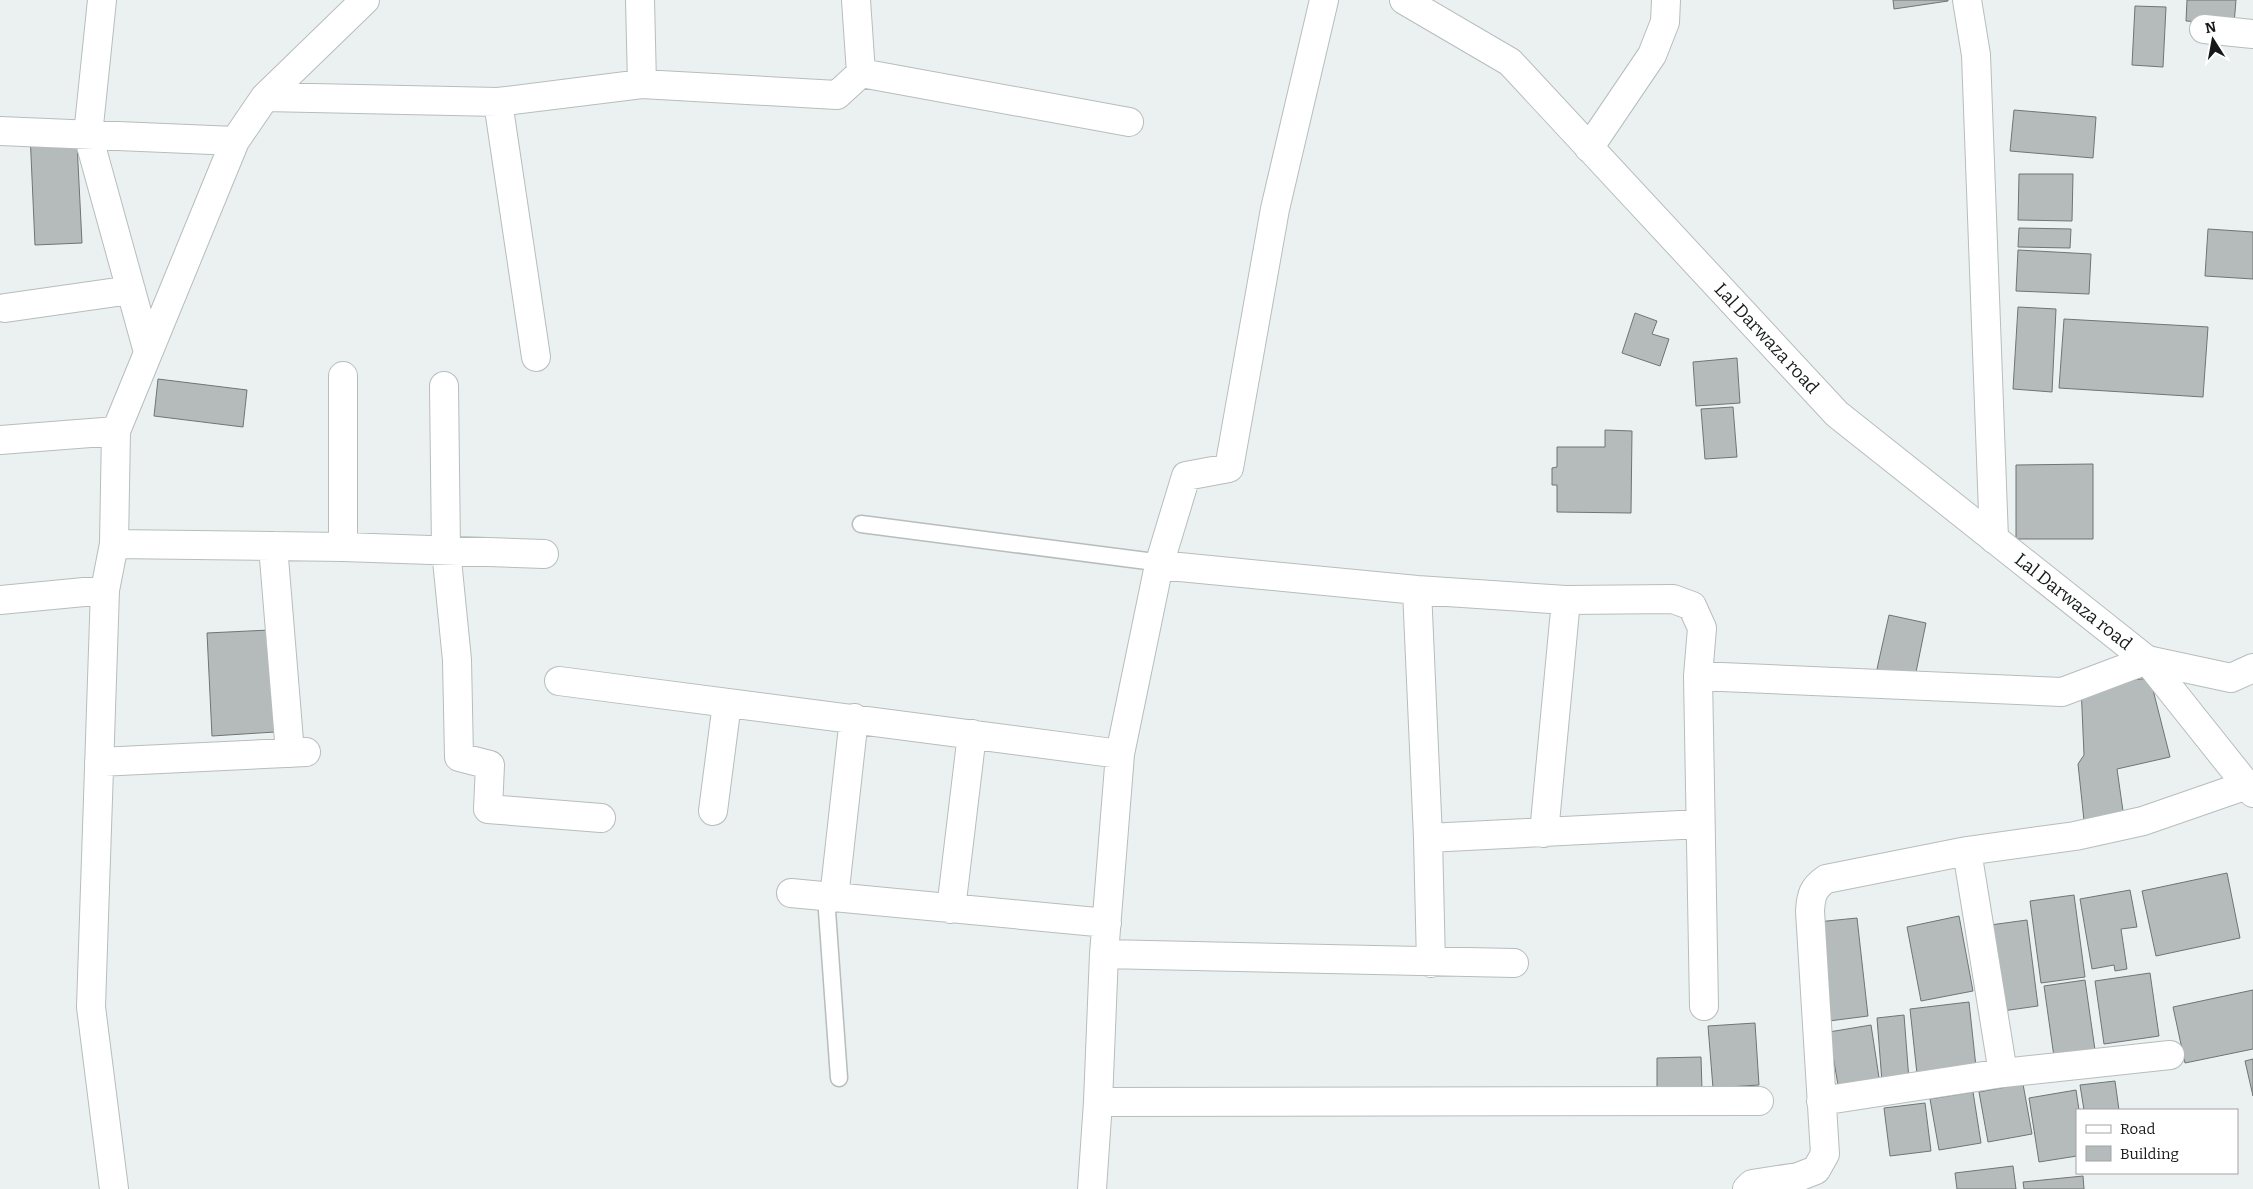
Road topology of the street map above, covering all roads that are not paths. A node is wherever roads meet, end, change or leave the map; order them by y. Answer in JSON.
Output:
{"nodes":[{"id":1,"x":102,"y":0,"type":"edge"},
{"id":2,"x":365,"y":0,"type":"edge"},
{"id":3,"x":640,"y":0,"type":"edge"},
{"id":4,"x":856,"y":0,"type":"edge"},
{"id":5,"x":1324,"y":0,"type":"edge"},
{"id":6,"x":1404,"y":0,"type":"edge"},
{"id":7,"x":1666,"y":0,"type":"edge"},
{"id":8,"x":1967,"y":0,"type":"edge"},
{"id":9,"x":2204,"y":28,"type":"dead end"},
{"id":10,"x":2253,"y":34,"type":"edge"},
{"id":11,"x":861,"y":73,"type":"junction"},
{"id":12,"x":642,"y":84,"type":"junction"},
{"id":13,"x":265,"y":97,"type":"junction"},
{"id":14,"x":498,"y":102,"type":"junction"},
{"id":15,"x":1129,"y":122,"type":"dead end"},
{"id":16,"x":0,"y":131,"type":"edge"},
{"id":17,"x":88,"y":135,"type":"junction"},
{"id":18,"x":235,"y":141,"type":"junction"},
{"id":19,"x":1589,"y":148,"type":"junction"},
{"id":20,"x":131,"y":290,"type":"junction"},
{"id":21,"x":5,"y":308,"type":"dead end"},
{"id":22,"x":148,"y":352,"type":"junction"},
{"id":23,"x":536,"y":357,"type":"dead end"},
{"id":24,"x":343,"y":376,"type":"dead end"},
{"id":25,"x":444,"y":386,"type":"dead end"},
{"id":26,"x":116,"y":431,"type":"junction"},
{"id":27,"x":0,"y":440,"type":"edge"},
{"id":28,"x":861,"y":524,"type":"dead end"},
{"id":29,"x":1994,"y":539,"type":"junction"},
{"id":30,"x":114,"y":544,"type":"junction"},
{"id":31,"x":273,"y":546,"type":"junction"},
{"id":32,"x":343,"y":547,"type":"junction"},
{"id":33,"x":446,"y":550,"type":"junction"},
{"id":34,"x":544,"y":554,"type":"dead end"},
{"id":35,"x":1159,"y":565,"type":"junction"},
{"id":36,"x":105,"y":590,"type":"junction"},
{"id":37,"x":1417,"y":590,"type":"junction"},
{"id":38,"x":0,"y":600,"type":"edge"},
{"id":39,"x":1566,"y":600,"type":"junction"},
{"id":40,"x":2147,"y":660,"type":"junction"},
{"id":41,"x":2253,"y":668,"type":"edge"},
{"id":42,"x":1698,"y":676,"type":"junction"},
{"id":43,"x":560,"y":681,"type":"dead end"},
{"id":44,"x":726,"y":703,"type":"junction"},
{"id":45,"x":854,"y":718,"type":"junction"},
{"id":46,"x":972,"y":734,"type":"junction"},
{"id":47,"x":1120,"y":754,"type":"junction"},
{"id":48,"x":99,"y":762,"type":"junction"},
{"id":49,"x":2250,"y":789,"type":"edge"},
{"id":50,"x":713,"y":811,"type":"dead end"},
{"id":51,"x":601,"y":818,"type":"dead end"},
{"id":52,"x":1700,"y":824,"type":"junction"},
{"id":53,"x":1544,"y":833,"type":"junction"},
{"id":54,"x":1428,"y":838,"type":"junction"},
{"id":55,"x":1966,"y":851,"type":"junction"},
{"id":56,"x":791,"y":893,"type":"dead end"},
{"id":57,"x":830,"y":897,"type":"junction"},
{"id":58,"x":951,"y":909,"type":"junction"},
{"id":59,"x":1106,"y":923,"type":"junction"},
{"id":60,"x":1104,"y":954,"type":"junction"},
{"id":61,"x":1431,"y":963,"type":"junction"},
{"id":62,"x":1514,"y":964,"type":"dead end"},
{"id":63,"x":1704,"y":1006,"type":"dead end"},
{"id":64,"x":2170,"y":1055,"type":"dead end"},
{"id":65,"x":2003,"y":1073,"type":"junction"},
{"id":66,"x":840,"y":1078,"type":"dead end"},
{"id":67,"x":1759,"y":1101,"type":"dead end"},
{"id":68,"x":1821,"y":1101,"type":"junction"},
{"id":69,"x":1098,"y":1102,"type":"junction"},
{"id":70,"x":114,"y":1189,"type":"edge"},
{"id":71,"x":1092,"y":1189,"type":"edge"},
{"id":72,"x":1747,"y":1189,"type":"edge"}],
"edges":[{"from":1,"to":17,"type":"street"},
{"from":2,"to":13,"type":"street"},
{"from":3,"to":12,"type":"street"},
{"from":4,"to":11,"type":"street"},
{"from":5,"to":35,"type":"street"},
{"from":6,"to":19,"type":"street","name":"Lal Darwaza road"},
{"from":7,"to":19,"type":"street"},
{"from":8,"to":29,"type":"street"},
{"from":9,"to":10,"type":"street"},
{"from":11,"to":12,"type":"street"},
{"from":11,"to":15,"type":"street"},
{"from":12,"to":14,"type":"street"},
{"from":13,"to":14,"type":"street"},
{"from":13,"to":18,"type":"street"},
{"from":14,"to":23,"type":"street"},
{"from":16,"to":17,"type":"street"},
{"from":17,"to":18,"type":"street"},
{"from":17,"to":20,"type":"street"},
{"from":18,"to":22,"type":"street"},
{"from":19,"to":29,"type":"street","name":"Lal Darwaza road"},
{"from":20,"to":21,"type":"street"},
{"from":20,"to":22,"type":"street"},
{"from":22,"to":26,"type":"street"},
{"from":24,"to":32,"type":"street"},
{"from":25,"to":33,"type":"street"},
{"from":26,"to":27,"type":"street"},
{"from":26,"to":30,"type":"street"},
{"from":28,"to":35,"type":"lane"},
{"from":29,"to":40,"type":"street","name":"Lal Darwaza road"},
{"from":30,"to":31,"type":"street"},
{"from":30,"to":36,"type":"street"},
{"from":31,"to":32,"type":"street"},
{"from":31,"to":48,"type":"street"},
{"from":32,"to":33,"type":"street"},
{"from":33,"to":34,"type":"street"},
{"from":33,"to":51,"type":"street"},
{"from":35,"to":37,"type":"street"},
{"from":35,"to":47,"type":"street"},
{"from":36,"to":38,"type":"street"},
{"from":36,"to":48,"type":"street"},
{"from":37,"to":39,"type":"street"},
{"from":37,"to":54,"type":"street"},
{"from":39,"to":42,"type":"street"},
{"from":39,"to":53,"type":"street"},
{"from":40,"to":41,"type":"street"},
{"from":40,"to":42,"type":"street"},
{"from":40,"to":49,"type":"street"},
{"from":42,"to":52,"type":"street"},
{"from":43,"to":44,"type":"street"},
{"from":44,"to":45,"type":"street"},
{"from":44,"to":50,"type":"street"},
{"from":45,"to":46,"type":"street"},
{"from":45,"to":57,"type":"street"},
{"from":46,"to":47,"type":"street"},
{"from":46,"to":58,"type":"street"},
{"from":47,"to":59,"type":"street"},
{"from":48,"to":70,"type":"street"},
{"from":49,"to":55,"type":"street"},
{"from":52,"to":53,"type":"street"},
{"from":52,"to":63,"type":"street"},
{"from":53,"to":54,"type":"street"},
{"from":54,"to":61,"type":"street"},
{"from":55,"to":65,"type":"street"},
{"from":55,"to":68,"type":"street"},
{"from":56,"to":57,"type":"street"},
{"from":57,"to":58,"type":"street"},
{"from":57,"to":66,"type":"lane"},
{"from":58,"to":59,"type":"street"},
{"from":59,"to":60,"type":"street"},
{"from":60,"to":61,"type":"street"},
{"from":60,"to":69,"type":"street"},
{"from":61,"to":62,"type":"street"},
{"from":64,"to":65,"type":"street"},
{"from":65,"to":68,"type":"street"},
{"from":67,"to":69,"type":"street"},
{"from":68,"to":72,"type":"street"},
{"from":69,"to":71,"type":"street"}]}
